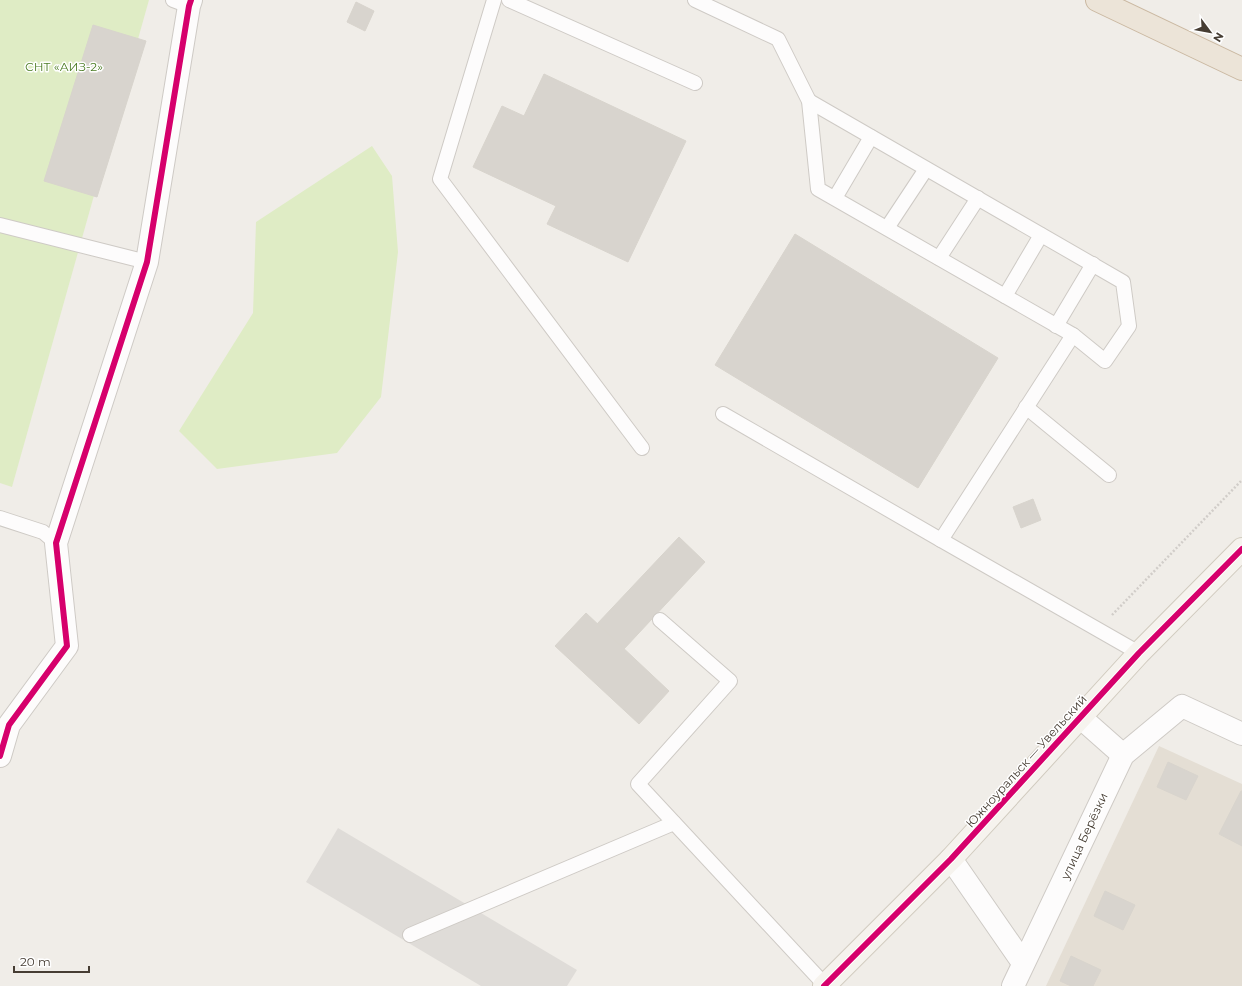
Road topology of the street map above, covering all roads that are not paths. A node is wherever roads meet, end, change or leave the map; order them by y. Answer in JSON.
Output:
{"nodes":[{"id":1,"x":494,"y":0,"type":"edge"},
{"id":2,"x":509,"y":0,"type":"edge"},
{"id":3,"x":695,"y":0,"type":"edge"},
{"id":4,"x":1097,"y":0,"type":"edge"},
{"id":5,"x":184,"y":2,"type":"edge"},
{"id":6,"x":1242,"y":69,"type":"edge"},
{"id":7,"x":695,"y":83,"type":"dead end"},
{"id":8,"x":809,"y":101,"type":"junction"},
{"id":9,"x":871,"y":136,"type":"junction"},
{"id":10,"x":926,"y":169,"type":"junction"},
{"id":11,"x":835,"y":198,"type":"junction"},
{"id":12,"x":978,"y":198,"type":"junction"},
{"id":13,"x":0,"y":225,"type":"edge"},
{"id":14,"x":886,"y":228,"type":"junction"},
{"id":15,"x":1042,"y":235,"type":"junction"},
{"id":16,"x":939,"y":258,"type":"junction"},
{"id":17,"x":147,"y":262,"type":"junction"},
{"id":18,"x":1093,"y":264,"type":"junction"},
{"id":19,"x":1005,"y":296,"type":"junction"},
{"id":20,"x":1056,"y":326,"type":"junction"},
{"id":21,"x":1073,"y":335,"type":"junction"},
{"id":22,"x":1026,"y":407,"type":"junction"},
{"id":23,"x":723,"y":414,"type":"dead end"},
{"id":24,"x":642,"y":448,"type":"dead end"},
{"id":25,"x":1109,"y":475,"type":"dead end"},
{"id":26,"x":0,"y":518,"type":"edge"},
{"id":27,"x":941,"y":540,"type":"junction"},
{"id":28,"x":56,"y":543,"type":"junction"},
{"id":29,"x":1242,"y":549,"type":"edge"},
{"id":30,"x":660,"y":620,"type":"dead end"},
{"id":31,"x":1140,"y":653,"type":"junction"},
{"id":32,"x":1080,"y":717,"type":"junction"},
{"id":33,"x":4,"y":724,"type":"edge"},
{"id":34,"x":1242,"y":734,"type":"edge"},
{"id":35,"x":1123,"y":754,"type":"junction"},
{"id":36,"x":0,"y":756,"type":"edge"},
{"id":37,"x":674,"y":823,"type":"junction"},
{"id":38,"x":951,"y":859,"type":"junction"},
{"id":39,"x":410,"y":935,"type":"dead end"},
{"id":40,"x":1023,"y":963,"type":"junction"},
{"id":41,"x":824,"y":986,"type":"edge"},
{"id":42,"x":1013,"y":986,"type":"edge"}],
"edges":[{"from":1,"to":24,"type":"lane"},
{"from":2,"to":7,"type":"lane"},
{"from":3,"to":8,"type":"lane"},
{"from":4,"to":6,"type":"highway"},
{"from":5,"to":17,"type":"street"},
{"from":8,"to":9,"type":"lane"},
{"from":8,"to":11,"type":"lane"},
{"from":9,"to":10,"type":"lane"},
{"from":9,"to":11,"type":"lane"},
{"from":10,"to":12,"type":"lane"},
{"from":10,"to":14,"type":"lane"},
{"from":11,"to":14,"type":"lane"},
{"from":12,"to":15,"type":"lane"},
{"from":12,"to":16,"type":"lane"},
{"from":13,"to":17,"type":"lane"},
{"from":14,"to":16,"type":"lane"},
{"from":15,"to":18,"type":"lane"},
{"from":15,"to":19,"type":"lane"},
{"from":16,"to":19,"type":"lane"},
{"from":17,"to":28,"type":"street"},
{"from":18,"to":20,"type":"lane"},
{"from":18,"to":21,"type":"lane"},
{"from":19,"to":20,"type":"lane"},
{"from":20,"to":21,"type":"lane"},
{"from":21,"to":22,"type":"lane"},
{"from":22,"to":25,"type":"lane"},
{"from":22,"to":27,"type":"lane"},
{"from":23,"to":27,"type":"lane"},
{"from":26,"to":28,"type":"lane"},
{"from":27,"to":31,"type":"lane"},
{"from":28,"to":33,"type":"street"},
{"from":29,"to":31,"type":"street","name":"Южноуральск — Увельский"},
{"from":30,"to":37,"type":"lane"},
{"from":31,"to":32,"type":"street","name":"Южноуральск — Увельский"},
{"from":32,"to":35,"type":"street"},
{"from":32,"to":38,"type":"street","name":"Южноуральск — Увельский"},
{"from":33,"to":36,"type":"street"},
{"from":34,"to":35,"type":"street","name":"улица Берёзки"},
{"from":35,"to":40,"type":"street","name":"улица Берёзки"},
{"from":37,"to":39,"type":"lane"},
{"from":37,"to":41,"type":"lane"},
{"from":38,"to":40,"type":"street"},
{"from":38,"to":41,"type":"street","name":"Южноуральск — Увельский"},
{"from":40,"to":42,"type":"street","name":"улица Берёзки"}]}
